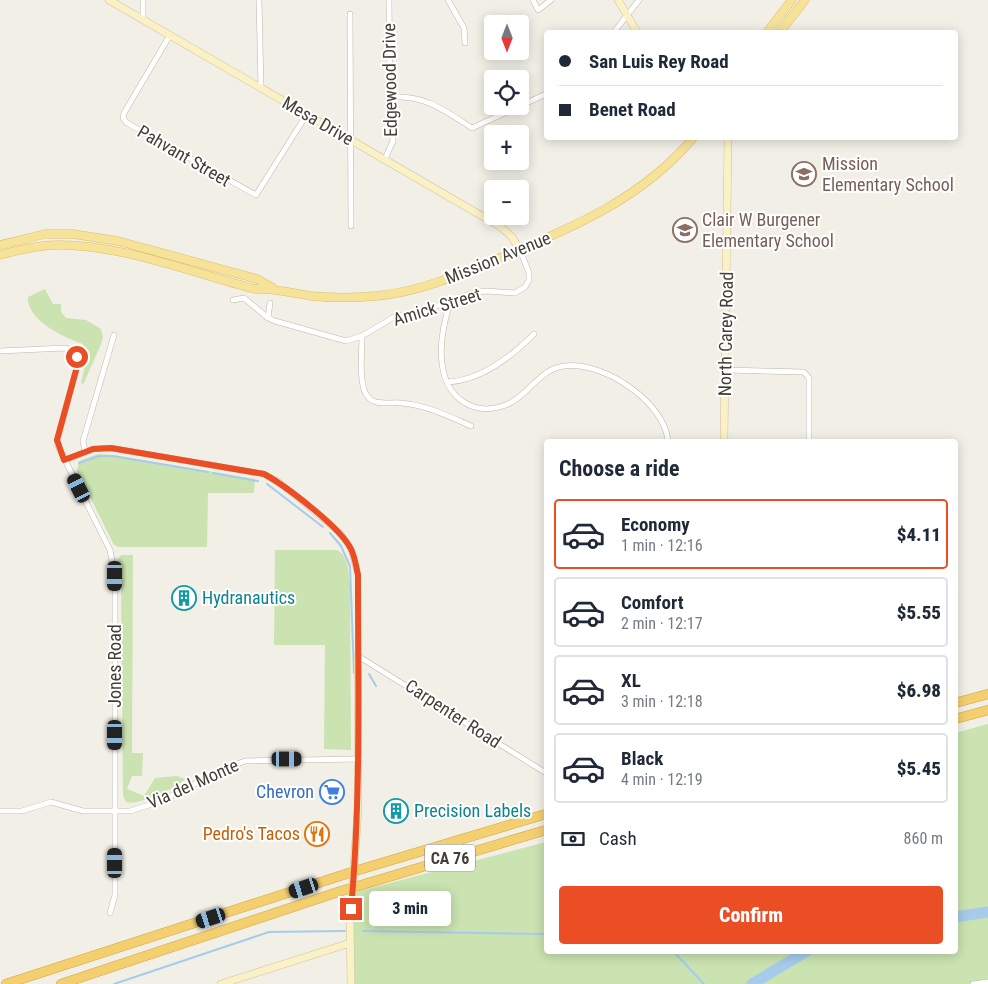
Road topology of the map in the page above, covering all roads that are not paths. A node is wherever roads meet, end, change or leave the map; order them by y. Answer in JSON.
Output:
{"nodes":[{"id":1,"x":109,"y":0,"type":"edge"},
{"id":2,"x":143,"y":0,"type":"edge"},
{"id":3,"x":259,"y":0,"type":"edge"},
{"id":4,"x":389,"y":0,"type":"edge"},
{"id":5,"x":448,"y":0,"type":"edge"},
{"id":6,"x":533,"y":0,"type":"edge"},
{"id":7,"x":551,"y":0,"type":"edge"},
{"id":8,"x":618,"y":0,"type":"edge"},
{"id":9,"x":639,"y":0,"type":"edge"},
{"id":10,"x":792,"y":0,"type":"edge"},
{"id":11,"x":805,"y":0,"type":"edge"},
{"id":12,"x":350,"y":14,"type":"dead end"},
{"id":13,"x":627,"y":16,"type":"junction"},
{"id":14,"x":143,"y":20,"type":"junction"},
{"id":15,"x":616,"y":30,"type":"edge"},
{"id":16,"x":636,"y":30,"type":"edge"},
{"id":17,"x":769,"y":30,"type":"edge"},
{"id":18,"x":782,"y":30,"type":"edge"},
{"id":19,"x":170,"y":35,"type":"junction"},
{"id":20,"x":465,"y":43,"type":"dead end"},
{"id":21,"x":261,"y":88,"type":"junction"},
{"id":22,"x":544,"y":95,"type":"edge"},
{"id":23,"x":390,"y":97,"type":"junction"},
{"id":24,"x":307,"y":114,"type":"junction"},
{"id":25,"x":350,"y":140,"type":"junction"},
{"id":26,"x":691,"y":140,"type":"edge"},
{"id":27,"x":728,"y":140,"type":"edge"},
{"id":28,"x":384,"y":159,"type":"junction"},
{"id":29,"x":351,"y":226,"type":"dead end"},
{"id":30,"x":0,"y":245,"type":"edge"},
{"id":31,"x":520,"y":250,"type":"junction"},
{"id":32,"x":0,"y":255,"type":"edge"},
{"id":33,"x":273,"y":288,"type":"junction"},
{"id":34,"x":233,"y":300,"type":"dead end"},
{"id":35,"x":451,"y":300,"type":"junction"},
{"id":36,"x":270,"y":303,"type":"dead end"},
{"id":37,"x":268,"y":318,"type":"junction"},
{"id":38,"x":534,"y":334,"type":"dead end"},
{"id":39,"x":114,"y":335,"type":"dead end"},
{"id":40,"x":362,"y":336,"type":"junction"},
{"id":41,"x":0,"y":351,"type":"edge"},
{"id":42,"x":725,"y":370,"type":"junction"},
{"id":43,"x":448,"y":382,"type":"junction"},
{"id":44,"x":471,"y":426,"type":"dead end"},
{"id":45,"x":668,"y":439,"type":"edge"},
{"id":46,"x":724,"y":439,"type":"edge"},
{"id":47,"x":809,"y":439,"type":"edge"},
{"id":48,"x":85,"y":452,"type":"junction"},
{"id":49,"x":64,"y":460,"type":"junction"},
{"id":50,"x":358,"y":656,"type":"junction"},
{"id":51,"x":988,"y":694,"type":"edge"},
{"id":52,"x":958,"y":702,"type":"edge"},
{"id":53,"x":988,"y":710,"type":"edge"},
{"id":54,"x":958,"y":718,"type":"edge"},
{"id":55,"x":359,"y":758,"type":"junction"},
{"id":56,"x":544,"y":772,"type":"edge"},
{"id":57,"x":0,"y":811,"type":"edge"},
{"id":58,"x":115,"y":811,"type":"junction"},
{"id":59,"x":544,"y":815,"type":"edge"},
{"id":60,"x":544,"y":831,"type":"edge"},
{"id":61,"x":355,"y":871,"type":"junction"},
{"id":62,"x":353,"y":887,"type":"junction"},
{"id":63,"x":110,"y":913,"type":"dead end"},
{"id":64,"x":350,"y":943,"type":"junction"},
{"id":65,"x":988,"y":982,"type":"edge"},
{"id":66,"x":6,"y":984,"type":"edge"},
{"id":67,"x":60,"y":984,"type":"edge"},
{"id":68,"x":221,"y":984,"type":"edge"},
{"id":69,"x":351,"y":984,"type":"edge"},
{"id":70,"x":973,"y":984,"type":"edge"}],
"edges":[{"from":1,"to":14,"type":"street","name":"Mesa Drive"},
{"from":2,"to":14,"type":"street"},
{"from":3,"to":21,"type":"street"},
{"from":4,"to":23,"type":"street","name":"Edgewood Drive"},
{"from":5,"to":20,"type":"street"},
{"from":6,"to":7,"type":"street"},
{"from":8,"to":13,"type":"street"},
{"from":9,"to":13,"type":"street"},
{"from":10,"to":17,"type":"main road"},
{"from":11,"to":18,"type":"main road"},
{"from":12,"to":25,"type":"street"},
{"from":13,"to":15,"type":"street"},
{"from":13,"to":16,"type":"street"},
{"from":14,"to":19,"type":"street","name":"Mesa Drive"},
{"from":19,"to":21,"type":"street","name":"Mesa Drive"},
{"from":19,"to":24,"type":"street","name":"Pahvant Street"},
{"from":21,"to":24,"type":"street","name":"Mesa Drive"},
{"from":22,"to":23,"type":"street"},
{"from":23,"to":28,"type":"street","name":"Edgewood Drive"},
{"from":24,"to":25,"type":"street","name":"Mesa Drive"},
{"from":25,"to":28,"type":"street","name":"Mesa Drive"},
{"from":25,"to":29,"type":"street"},
{"from":26,"to":31,"type":"main road","name":"Mission Avenue"},
{"from":27,"to":42,"type":"street","name":"North Carey Road"},
{"from":28,"to":31,"type":"street","name":"Mesa Drive"},
{"from":30,"to":33,"type":"main road","name":"Mission Avenue"},
{"from":31,"to":33,"type":"main road","name":"Mission Avenue"},
{"from":31,"to":35,"type":"street","name":"Amick Street"},
{"from":32,"to":33,"type":"main road","name":"Mission Avenue"},
{"from":34,"to":37,"type":"street","name":"Amick Street"},
{"from":35,"to":40,"type":"street","name":"Amick Street"},
{"from":35,"to":43,"type":"street"},
{"from":36,"to":37,"type":"street"},
{"from":37,"to":40,"type":"street","name":"Amick Street"},
{"from":38,"to":43,"type":"street"},
{"from":39,"to":48,"type":"street"},
{"from":40,"to":44,"type":"street"},
{"from":41,"to":49,"type":"street","name":"Jones Road"},
{"from":42,"to":46,"type":"street","name":"North Carey Road"},
{"from":42,"to":47,"type":"street"},
{"from":43,"to":45,"type":"street"},
{"from":48,"to":49,"type":"street"},
{"from":48,"to":50,"type":"street"},
{"from":49,"to":58,"type":"street","name":"Jones Road"},
{"from":50,"to":55,"type":"street"},
{"from":50,"to":56,"type":"street","name":"Carpenter Road"},
{"from":51,"to":52,"type":"highway"},
{"from":53,"to":54,"type":"highway"},
{"from":55,"to":58,"type":"street","name":"Via del Monte"},
{"from":55,"to":61,"type":"street"},
{"from":57,"to":58,"type":"street","name":"Via del Monte"},
{"from":58,"to":63,"type":"street","name":"Jones Road"},
{"from":59,"to":61,"type":"highway","number":"CA 76"},
{"from":60,"to":62,"type":"highway","number":"CA 76"},
{"from":61,"to":62,"type":"street"},
{"from":61,"to":66,"type":"highway","number":"CA 76"},
{"from":62,"to":64,"type":"street"},
{"from":62,"to":67,"type":"highway","number":"CA 76"},
{"from":64,"to":68,"type":"street"},
{"from":64,"to":69,"type":"street"},
{"from":65,"to":70,"type":"street"}]}
